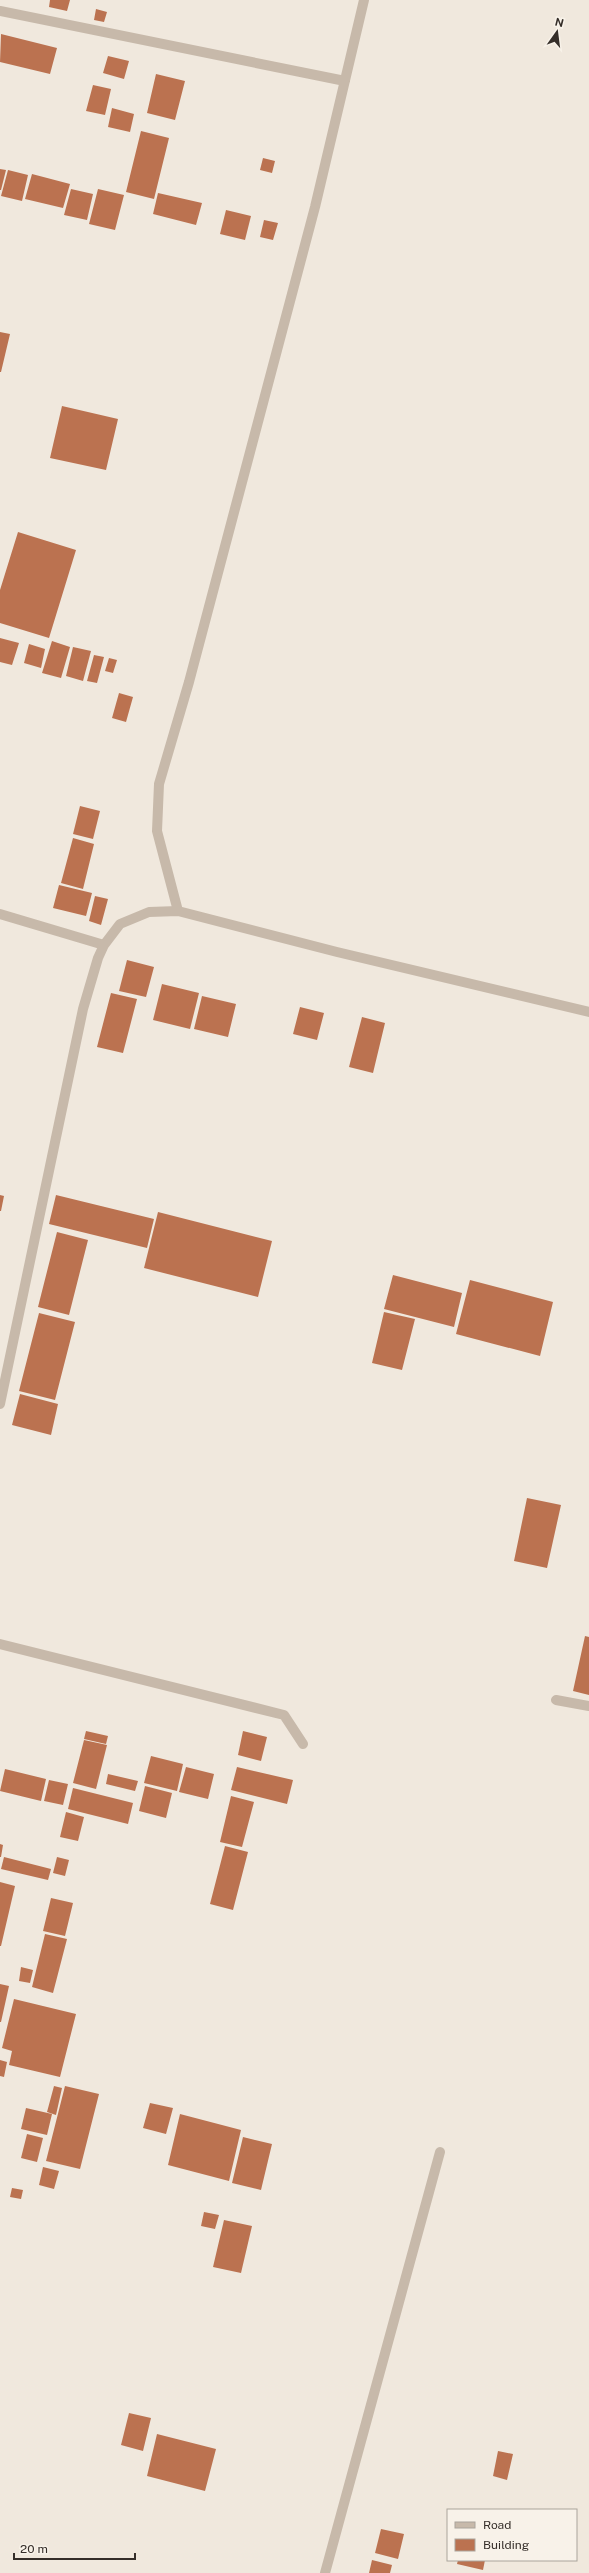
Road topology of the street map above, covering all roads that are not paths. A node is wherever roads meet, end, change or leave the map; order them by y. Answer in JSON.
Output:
{"nodes":[{"id":1,"x":364,"y":0,"type":"edge"},
{"id":2,"x":0,"y":11,"type":"edge"},
{"id":3,"x":345,"y":81,"type":"junction"},
{"id":4,"x":178,"y":911,"type":"junction"},
{"id":5,"x":0,"y":914,"type":"edge"},
{"id":6,"x":104,"y":945,"type":"junction"},
{"id":7,"x":589,"y":1012,"type":"edge"},
{"id":8,"x":0,"y":1404,"type":"edge"},
{"id":9,"x":0,"y":1644,"type":"edge"},
{"id":10,"x":556,"y":1700,"type":"dead end"},
{"id":11,"x":589,"y":1706,"type":"edge"},
{"id":12,"x":303,"y":1744,"type":"dead end"},
{"id":13,"x":440,"y":2152,"type":"dead end"},
{"id":14,"x":325,"y":2573,"type":"edge"}],
"edges":[{"from":1,"to":3,"type":"street"},
{"from":2,"to":3,"type":"street"},
{"from":3,"to":4,"type":"street"},
{"from":4,"to":6,"type":"street"},
{"from":4,"to":7,"type":"street"},
{"from":5,"to":6,"type":"street"},
{"from":6,"to":8,"type":"street"},
{"from":9,"to":12,"type":"street"},
{"from":10,"to":11,"type":"street"},
{"from":13,"to":14,"type":"street"}]}
